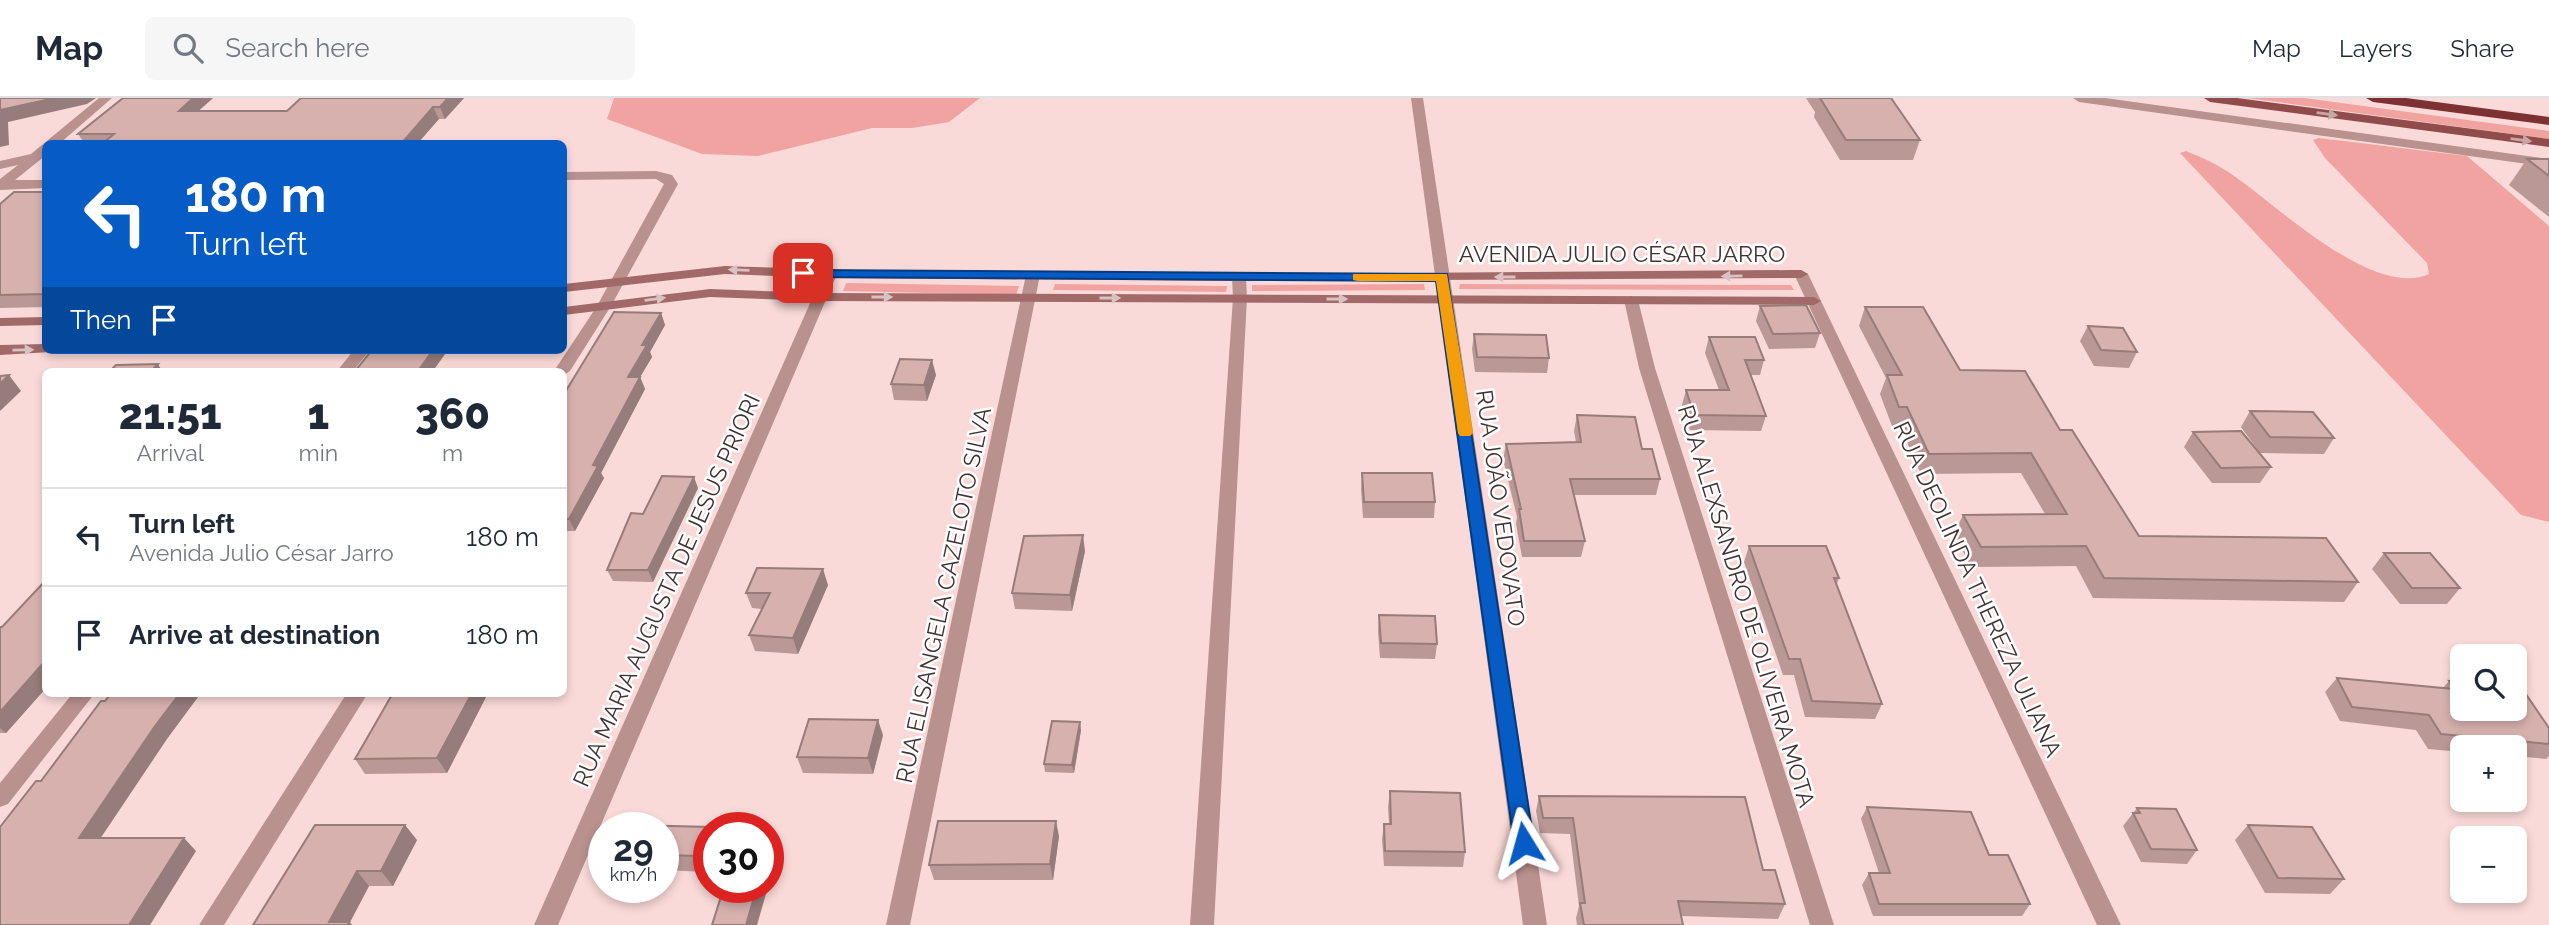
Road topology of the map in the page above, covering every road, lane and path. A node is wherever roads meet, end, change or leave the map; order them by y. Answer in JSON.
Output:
{"nodes":[{"id":1,"x":106,"y":98,"type":"edge"},
{"id":2,"x":1417,"y":98,"type":"edge"},
{"id":3,"x":2079,"y":98,"type":"edge"},
{"id":4,"x":2210,"y":98,"type":"edge"},
{"id":5,"x":2373,"y":98,"type":"edge"},
{"id":6,"x":2461,"y":98,"type":"edge"},
{"id":7,"x":2549,"y":109,"type":"edge"},
{"id":8,"x":2549,"y":121,"type":"edge"},
{"id":9,"x":56,"y":140,"type":"edge"},
{"id":10,"x":2549,"y":143,"type":"edge"},
{"id":11,"x":40,"y":152,"type":"edge"},
{"id":12,"x":2549,"y":163,"type":"edge"},
{"id":13,"x":0,"y":165,"type":"edge"},
{"id":14,"x":567,"y":176,"type":"edge"},
{"id":15,"x":42,"y":184,"type":"edge"},
{"id":16,"x":1,"y":185,"type":"edge"},
{"id":17,"x":830,"y":274,"type":"junction"},
{"id":18,"x":1801,"y":274,"type":"joint"},
{"id":19,"x":1033,"y":275,"type":"junction"},
{"id":20,"x":1239,"y":277,"type":"junction"},
{"id":21,"x":1442,"y":277,"type":"junction"},
{"id":22,"x":617,"y":282,"type":"junction"},
{"id":23,"x":567,"y":288,"type":"edge"},
{"id":24,"x":820,"y":297,"type":"junction"},
{"id":25,"x":1031,"y":298,"type":"junction"},
{"id":26,"x":1240,"y":298,"type":"junction"},
{"id":27,"x":1446,"y":299,"type":"junction"},
{"id":28,"x":1631,"y":300,"type":"junction"},
{"id":29,"x":1814,"y":301,"type":"junction"},
{"id":30,"x":604,"y":306,"type":"junction"},
{"id":31,"x":567,"y":311,"type":"edge"},
{"id":32,"x":42,"y":321,"type":"edge"},
{"id":33,"x":0,"y":322,"type":"edge"},
{"id":34,"x":42,"y":349,"type":"edge"},
{"id":35,"x":0,"y":350,"type":"edge"},
{"id":36,"x":359,"y":354,"type":"edge"},
{"id":37,"x":347,"y":368,"type":"edge"},
{"id":38,"x":564,"y":368,"type":"edge"},
{"id":39,"x":82,"y":697,"type":"edge"},
{"id":40,"x":355,"y":697,"type":"edge"},
{"id":41,"x":0,"y":798,"type":"edge"},
{"id":42,"x":211,"y":925,"type":"edge"},
{"id":43,"x":546,"y":925,"type":"edge"},
{"id":44,"x":898,"y":925,"type":"edge"},
{"id":45,"x":1202,"y":925,"type":"edge"},
{"id":46,"x":1535,"y":925,"type":"edge"},
{"id":47,"x":1822,"y":925,"type":"edge"},
{"id":48,"x":2109,"y":925,"type":"edge"}],
"edges":[{"from":1,"to":9,"type":"street"},
{"from":2,"to":21,"type":"street","name":"RUA JOÃO VEDOVATO"},
{"from":3,"to":12,"type":"street"},
{"from":4,"to":10,"type":"main road","one_way":true},
{"from":5,"to":8,"type":"highway"},
{"from":6,"to":7,"type":"highway"},
{"from":11,"to":13,"type":"street"},
{"from":11,"to":16,"type":"street"},
{"from":14,"to":22,"type":"street"},
{"from":15,"to":16,"type":"street"},
{"from":17,"to":19,"type":"street","name":"AVENIDA JULIO CÉSAR JARRO"},
{"from":17,"to":22,"type":"street","name":"AVENIDA JULIO CÉSAR JARRO","one_way":true},
{"from":17,"to":24,"type":"street","name":"RUA MARIA AUGUSTA DE JESUS PRIORI"},
{"from":18,"to":21,"type":"street","name":"AVENIDA JULIO CÉSAR JARRO","one_way":true},
{"from":18,"to":29,"type":"street","name":"RUA DEOLINDA THEREZA ULIANA"},
{"from":19,"to":20,"type":"street","name":"AVENIDA JULIO CÉSAR JARRO"},
{"from":19,"to":25,"type":"street","name":"RUA ELISANGELA CAZELOTO SILVA"},
{"from":20,"to":21,"type":"street","name":"AVENIDA JULIO CÉSAR JARRO"},
{"from":20,"to":26,"type":"street"},
{"from":21,"to":27,"type":"street","name":"RUA JOÃO VEDOVATO"},
{"from":22,"to":23,"type":"street","name":"AVENIDA JULIO CÉSAR JARRO"},
{"from":22,"to":30,"type":"street"},
{"from":24,"to":25,"type":"street","name":"AVENIDA JULIO CÉSAR JARRO","one_way":true},
{"from":30,"to":24,"type":"street","name":"AVENIDA JULIO CÉSAR JARRO","one_way":true},
{"from":24,"to":43,"type":"street","name":"RUA MARIA AUGUSTA DE JESUS PRIORI"},
{"from":25,"to":26,"type":"street","name":"AVENIDA JULIO CÉSAR JARRO","one_way":true},
{"from":25,"to":44,"type":"street","name":"RUA ELISANGELA CAZELOTO SILVA"},
{"from":26,"to":27,"type":"street","name":"AVENIDA JULIO CÉSAR JARRO","one_way":true},
{"from":26,"to":45,"type":"street"},
{"from":27,"to":28,"type":"street","name":"AVENIDA JULIO CÉSAR JARRO"},
{"from":27,"to":46,"type":"street","name":"RUA JOÃO VEDOVATO"},
{"from":28,"to":29,"type":"street","name":"AVENIDA JULIO CÉSAR JARRO"},
{"from":28,"to":47,"type":"street","name":"RUA ALEXSANDRO DE OLIVEIRA MOTA"},
{"from":29,"to":48,"type":"street","name":"RUA DEOLINDA THEREZA ULIANA"},
{"from":30,"to":31,"type":"street","name":"AVENIDA JULIO CÉSAR JARRO"},
{"from":30,"to":38,"type":"street"},
{"from":32,"to":33,"type":"street"},
{"from":35,"to":34,"type":"street","one_way":true},
{"from":36,"to":37,"type":"street"},
{"from":39,"to":41,"type":"street"},
{"from":40,"to":42,"type":"street"}]}
